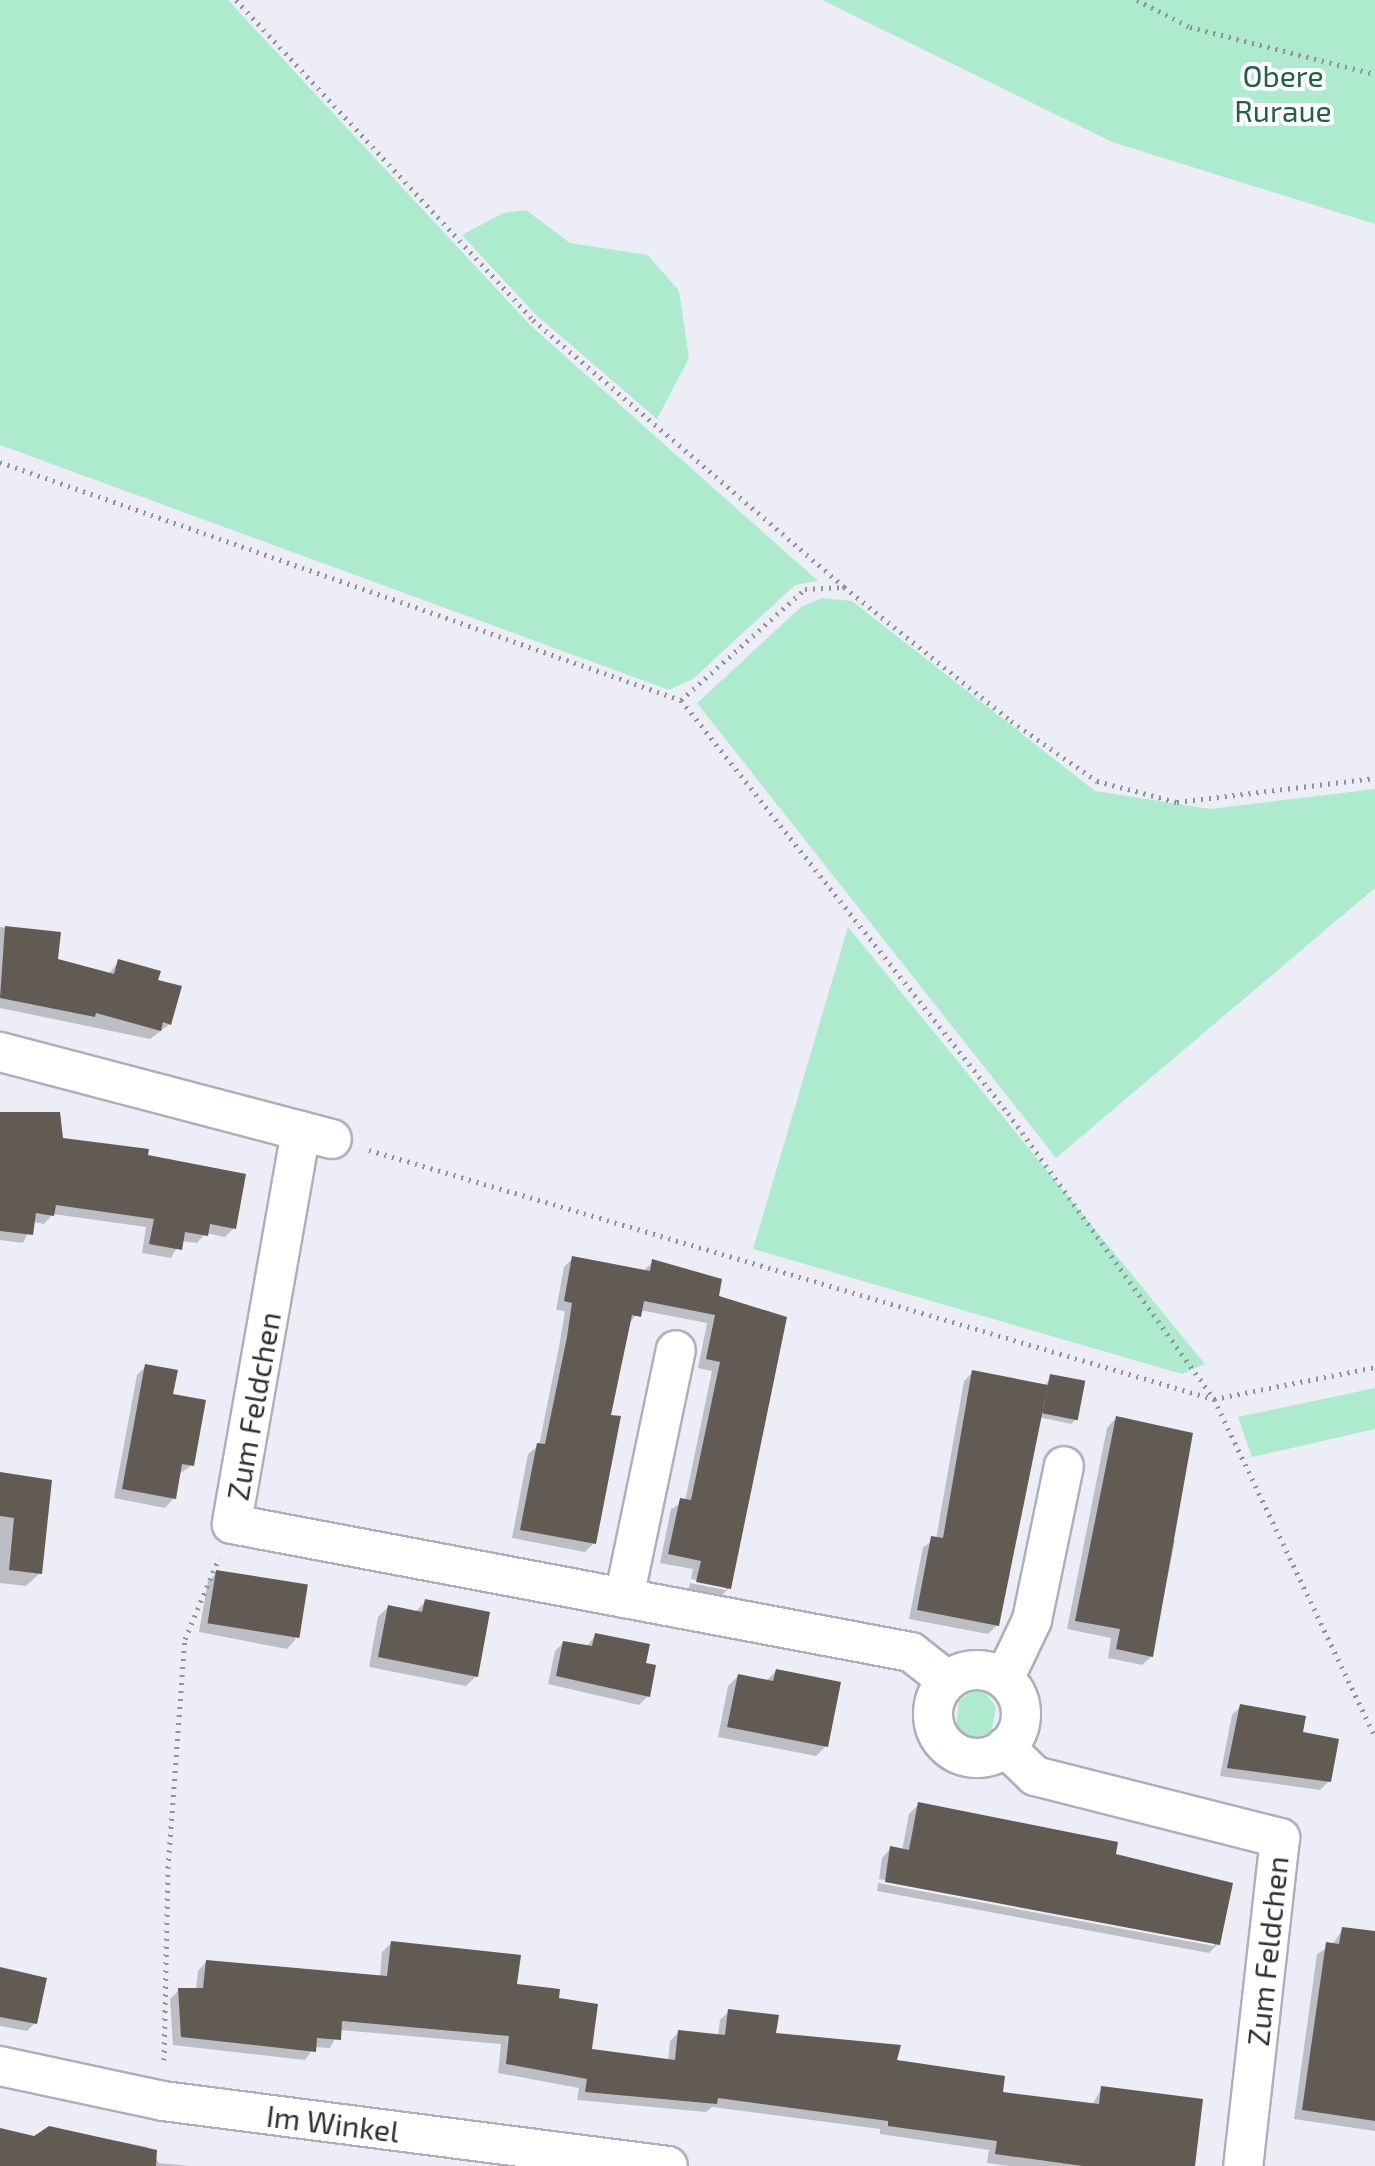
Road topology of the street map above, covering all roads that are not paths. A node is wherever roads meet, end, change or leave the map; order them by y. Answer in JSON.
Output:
{"nodes":[{"id":1,"x":0,"y":1052,"type":"edge"},
{"id":2,"x":676,"y":1350,"type":"dead end"},
{"id":3,"x":1064,"y":1466,"type":"dead end"},
{"id":4,"x":624,"y":1598,"type":"junction"},
{"id":5,"x":1004,"y":1679,"type":"junction"},
{"id":6,"x":948,"y":1681,"type":"junction"},
{"id":7,"x":1005,"y":1747,"type":"junction"},
{"id":8,"x":0,"y":2066,"type":"edge"},
{"id":9,"x":668,"y":2166,"type":"edge"},
{"id":10,"x":1243,"y":2166,"type":"edge"}],
"edges":[{"from":1,"to":4,"type":"street","name":"Zum Feldchen"},
{"from":2,"to":4,"type":"street"},
{"from":3,"to":5,"type":"street"},
{"from":4,"to":6,"type":"street","name":"Zum Feldchen"},
{"from":5,"to":6,"type":"street"},
{"from":5,"to":7,"type":"street"},
{"from":6,"to":7,"type":"street"},
{"from":7,"to":10,"type":"street","name":"Zum Feldchen"},
{"from":8,"to":9,"type":"street","name":"Im Winkel"}]}
